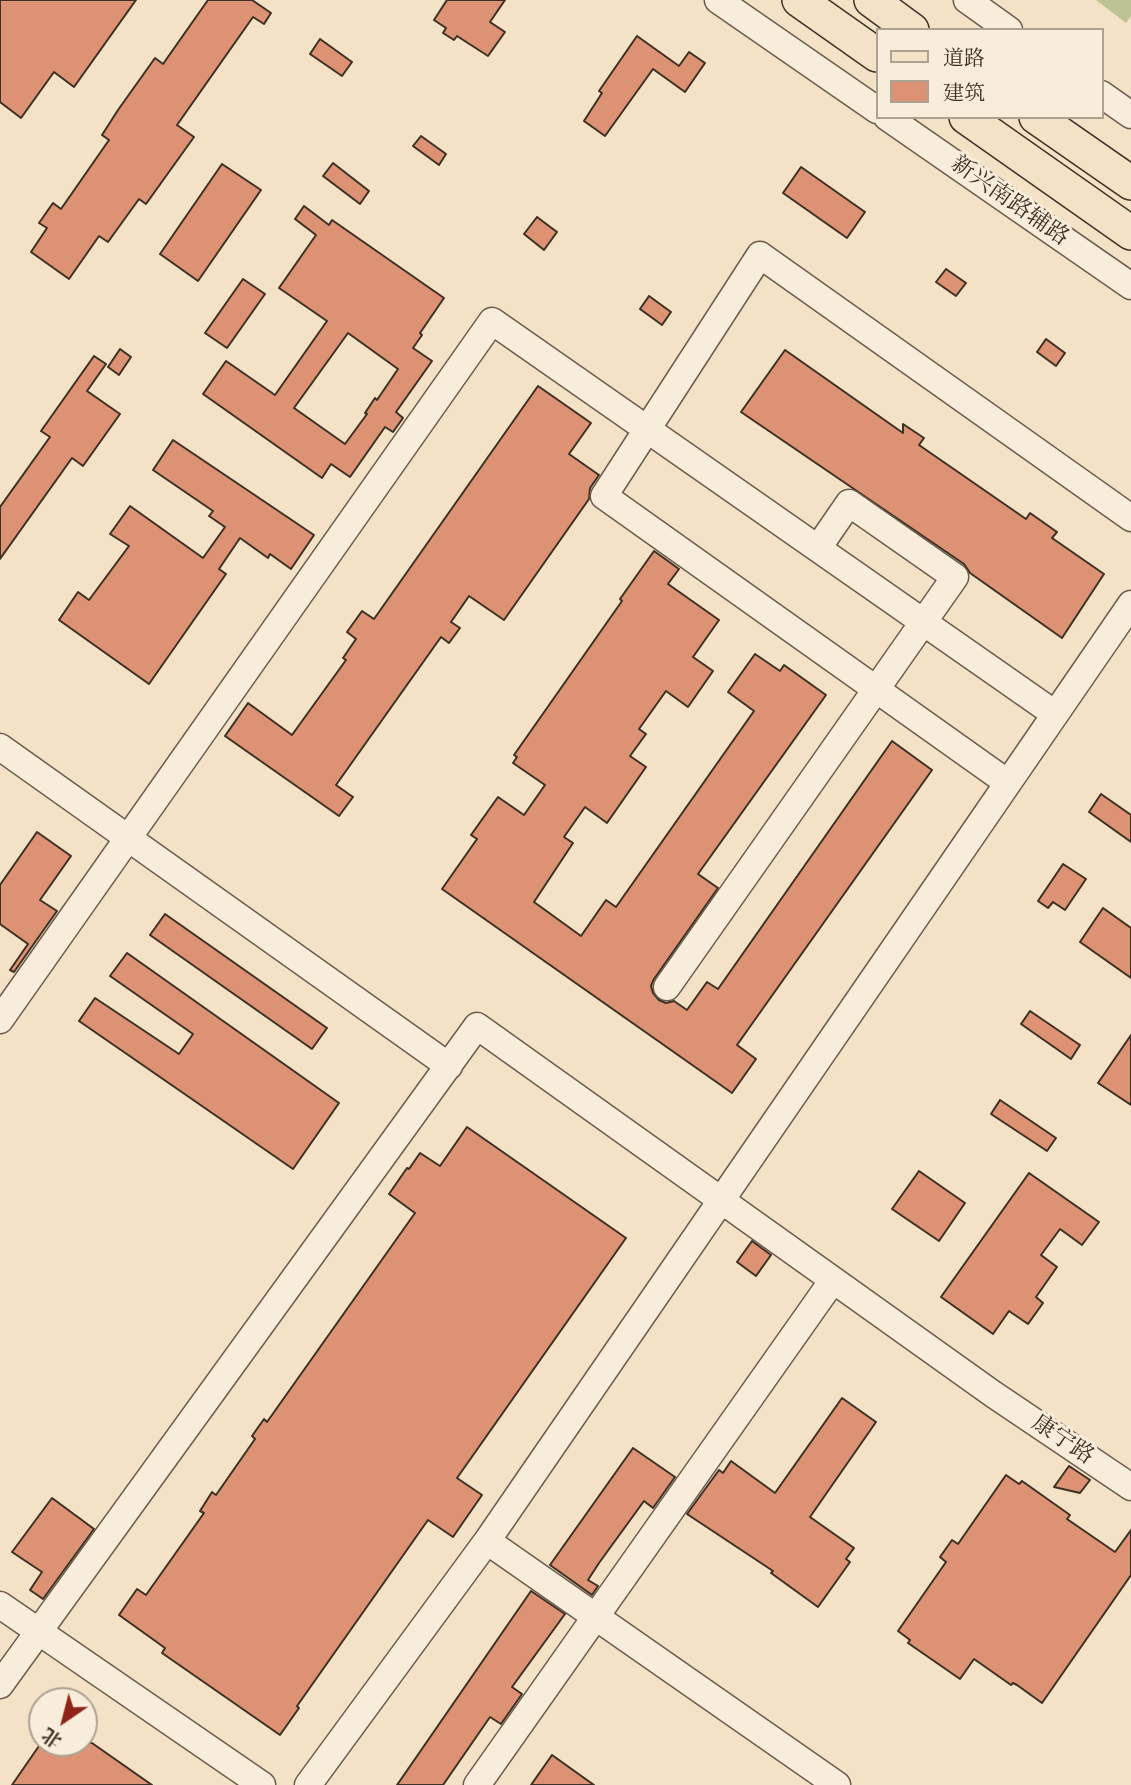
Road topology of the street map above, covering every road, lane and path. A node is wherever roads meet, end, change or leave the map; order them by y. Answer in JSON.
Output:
{"nodes":[{"id":1,"x":718,"y":0,"type":"edge"},
{"id":2,"x":799,"y":0,"type":"edge"},
{"id":3,"x":871,"y":0,"type":"edge"},
{"id":4,"x":967,"y":0,"type":"edge"},
{"id":5,"x":909,"y":28,"type":"edge"},
{"id":6,"x":1007,"y":28,"type":"edge"},
{"id":7,"x":876,"y":54,"type":"edge"},
{"id":8,"x":1103,"y":95,"type":"edge"},
{"id":9,"x":876,"y":109,"type":"edge"},
{"id":10,"x":1131,"y":115,"type":"edge"},
{"id":11,"x":890,"y":119,"type":"edge"},
{"id":12,"x":969,"y":119,"type":"edge"},
{"id":13,"x":1040,"y":119,"type":"edge"},
{"id":14,"x":1131,"y":183,"type":"edge"},
{"id":15,"x":1131,"y":233,"type":"edge"},
{"id":16,"x":1131,"y":286,"type":"edge"},
{"id":17,"x":648,"y":429,"type":"junction"},
{"id":18,"x":1131,"y":518,"type":"edge"},
{"id":19,"x":818,"y":548,"type":"junction"},
{"id":20,"x":1131,"y":604,"type":"edge"},
{"id":21,"x":924,"y":623,"type":"junction"},
{"id":22,"x":876,"y":689,"type":"junction"},
{"id":23,"x":1055,"y":714,"type":"junction"},
{"id":24,"x":0,"y":747,"type":"edge"},
{"id":25,"x":1008,"y":783,"type":"junction"},
{"id":26,"x":128,"y":838,"type":"junction"},
{"id":27,"x":667,"y":987,"type":"dead end"},
{"id":28,"x":0,"y":1020,"type":"edge"},
{"id":29,"x":449,"y":1066,"type":"junction"},
{"id":30,"x":720,"y":1199,"type":"junction"},
{"id":31,"x":833,"y":1280,"type":"junction"},
{"id":32,"x":1131,"y":1488,"type":"edge"},
{"id":33,"x":487,"y":1541,"type":"junction"},
{"id":34,"x":0,"y":1605,"type":"edge"},
{"id":35,"x":596,"y":1617,"type":"junction"},
{"id":36,"x":38,"y":1632,"type":"junction"},
{"id":37,"x":0,"y":1685,"type":"edge"},
{"id":38,"x":262,"y":1785,"type":"edge"},
{"id":39,"x":308,"y":1785,"type":"edge"},
{"id":40,"x":477,"y":1785,"type":"edge"},
{"id":41,"x":836,"y":1785,"type":"edge"}],
"edges":[{"from":1,"to":9,"type":"street"},
{"from":2,"to":7,"type":"main road"},
{"from":3,"to":5,"type":"main road"},
{"from":4,"to":6,"type":"street"},
{"from":8,"to":10,"type":"street"},
{"from":11,"to":16,"type":"street","name":"新兴南路辅路"},
{"from":12,"to":15,"type":"main road"},
{"from":13,"to":14,"type":"main road"},
{"from":17,"to":18,"type":"street"},
{"from":17,"to":19,"type":"street"},
{"from":17,"to":22,"type":"street"},
{"from":17,"to":26,"type":"street"},
{"from":19,"to":21,"type":"street"},
{"from":19,"to":21,"type":"street"},
{"from":20,"to":23,"type":"street"},
{"from":21,"to":22,"type":"street"},
{"from":21,"to":23,"type":"street"},
{"from":22,"to":25,"type":"street"},
{"from":22,"to":27,"type":"street"},
{"from":23,"to":25,"type":"street"},
{"from":24,"to":26,"type":"street"},
{"from":25,"to":30,"type":"street"},
{"from":26,"to":28,"type":"street"},
{"from":26,"to":29,"type":"street"},
{"from":29,"to":30,"type":"street","name":"康宁路"},
{"from":29,"to":36,"type":"street"},
{"from":30,"to":31,"type":"street","name":"康宁路"},
{"from":30,"to":33,"type":"street"},
{"from":31,"to":32,"type":"street","name":"康宁路"},
{"from":31,"to":35,"type":"street"},
{"from":33,"to":35,"type":"street"},
{"from":33,"to":39,"type":"street"},
{"from":34,"to":36,"type":"street"},
{"from":35,"to":40,"type":"street"},
{"from":35,"to":41,"type":"street"},
{"from":36,"to":37,"type":"street"},
{"from":36,"to":38,"type":"street"}]}
